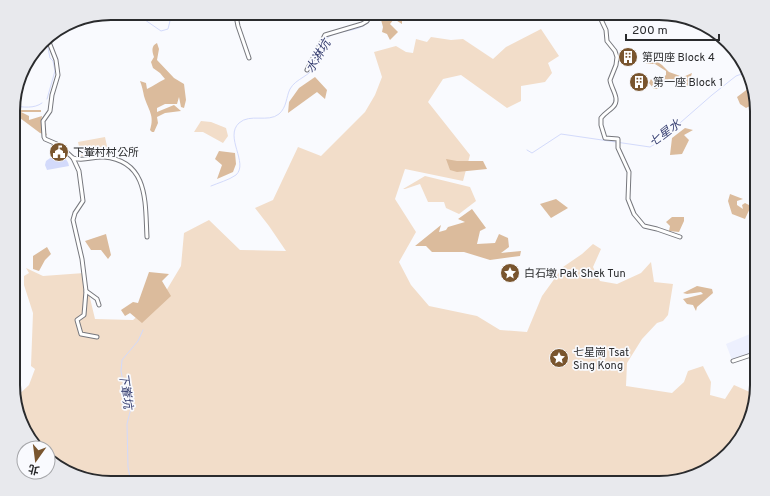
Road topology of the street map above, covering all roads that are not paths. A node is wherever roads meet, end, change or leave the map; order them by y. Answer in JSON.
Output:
{"nodes":[{"id":1,"x":237,"y":20,"type":"edge"},
{"id":2,"x":368,"y":20,"type":"edge"},
{"id":3,"x":601,"y":20,"type":"edge"},
{"id":4,"x":50,"y":44,"type":"edge"},
{"id":5,"x":249,"y":58,"type":"dead end"},
{"id":6,"x":307,"y":70,"type":"dead end"},
{"id":7,"x":73,"y":158,"type":"junction"},
{"id":8,"x":147,"y":237,"type":"dead end"},
{"id":9,"x":680,"y":237,"type":"dead end"},
{"id":10,"x":86,"y":291,"type":"junction"},
{"id":11,"x":99,"y":306,"type":"dead end"},
{"id":12,"x":97,"y":337,"type":"dead end"},
{"id":13,"x":750,"y":356,"type":"edge"},
{"id":14,"x":733,"y":362,"type":"dead end"}],
"edges":[{"from":1,"to":5,"type":"street"},
{"from":2,"to":6,"type":"street"},
{"from":3,"to":9,"type":"street"},
{"from":4,"to":7,"type":"street"},
{"from":7,"to":8,"type":"street"},
{"from":7,"to":10,"type":"street"},
{"from":10,"to":11,"type":"street"},
{"from":10,"to":12,"type":"street"},
{"from":13,"to":14,"type":"street"}]}
